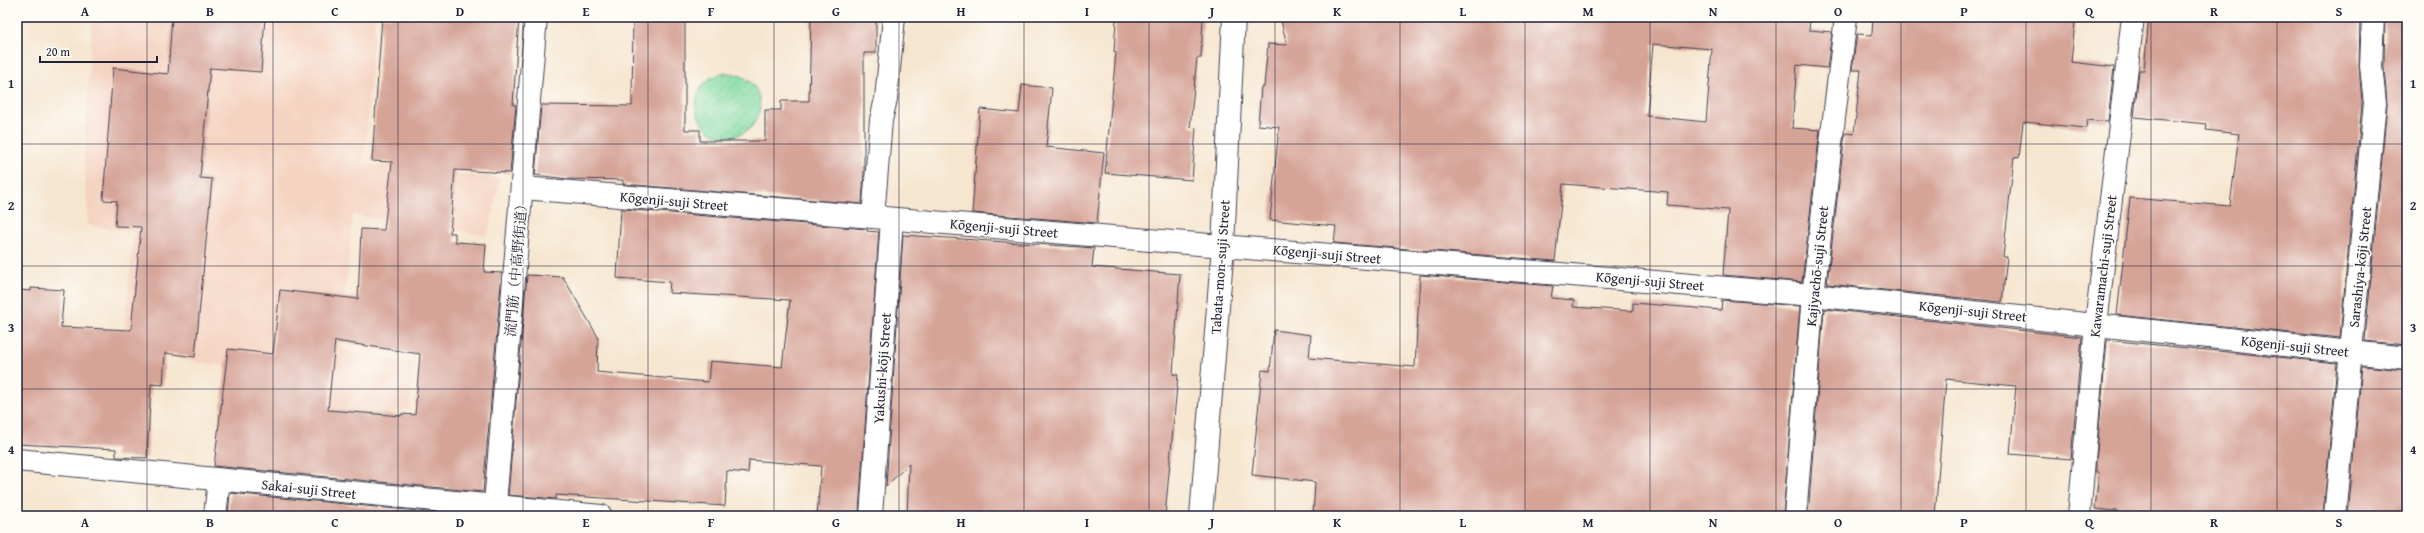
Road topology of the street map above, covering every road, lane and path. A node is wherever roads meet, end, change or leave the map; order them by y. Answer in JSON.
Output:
{"nodes":[{"id":1,"x":536,"y":17,"type":"edge"},
{"id":2,"x":894,"y":17,"type":"edge"},
{"id":3,"x":1234,"y":17,"type":"edge"},
{"id":4,"x":1846,"y":17,"type":"edge"},
{"id":5,"x":2133,"y":17,"type":"edge"},
{"id":6,"x":2373,"y":17,"type":"edge"},
{"id":7,"x":523,"y":188,"type":"junction"},
{"id":8,"x":883,"y":218,"type":"junction"},
{"id":9,"x":1223,"y":246,"type":"junction"},
{"id":10,"x":1813,"y":295,"type":"junction"},
{"id":11,"x":2096,"y":324,"type":"junction"},
{"id":12,"x":2351,"y":352,"type":"junction"},
{"id":13,"x":2407,"y":358,"type":"edge"},
{"id":14,"x":17,"y":460,"type":"edge"},
{"id":15,"x":219,"y":480,"type":"junction"},
{"id":16,"x":494,"y":512,"type":"edge"},
{"id":17,"x":215,"y":516,"type":"edge"},
{"id":18,"x":601,"y":516,"type":"edge"},
{"id":19,"x":871,"y":516,"type":"edge"},
{"id":20,"x":1200,"y":516,"type":"edge"},
{"id":21,"x":1795,"y":516,"type":"edge"},
{"id":22,"x":2079,"y":516,"type":"edge"},
{"id":23,"x":2335,"y":516,"type":"edge"}],
"edges":[{"from":1,"to":7,"type":"street","name":"流門筋（中高野街道）"},
{"from":2,"to":8,"type":"street","name":"Yakushi-kōji Street"},
{"from":3,"to":9,"type":"street","name":"Tabata-mon-suji Street"},
{"from":4,"to":10,"type":"street","name":"Kajiyachō-suji Street"},
{"from":5,"to":11,"type":"street","name":"Kawaramachi-suji Street"},
{"from":6,"to":12,"type":"street","name":"Sarashiya-kōji Street"},
{"from":7,"to":8,"type":"street","name":"Kōgenji-suji Street"},
{"from":7,"to":16,"type":"street","name":"流門筋（中高野街道）"},
{"from":8,"to":9,"type":"street","name":"Kōgenji-suji Street"},
{"from":8,"to":19,"type":"street","name":"Yakushi-kōji Street"},
{"from":9,"to":10,"type":"street","name":"Kōgenji-suji Street"},
{"from":9,"to":20,"type":"street","name":"Tabata-mon-suji Street"},
{"from":10,"to":11,"type":"street","name":"Kōgenji-suji Street"},
{"from":10,"to":21,"type":"street","name":"Kajiyachō-suji Street"},
{"from":11,"to":12,"type":"street","name":"Kōgenji-suji Street"},
{"from":11,"to":22,"type":"street","name":"Kawaramachi-suji Street"},
{"from":12,"to":13,"type":"street","name":"Kōgenji-suji Street"},
{"from":12,"to":23,"type":"street","name":"Sarashiya-kōji Street"},
{"from":14,"to":15,"type":"street","name":"Sakai-suji Street"},
{"from":15,"to":16,"type":"street","name":"Sakai-suji Street"},
{"from":15,"to":17,"type":"street"},
{"from":16,"to":18,"type":"street","name":"Sakai-suji Street"}]}
